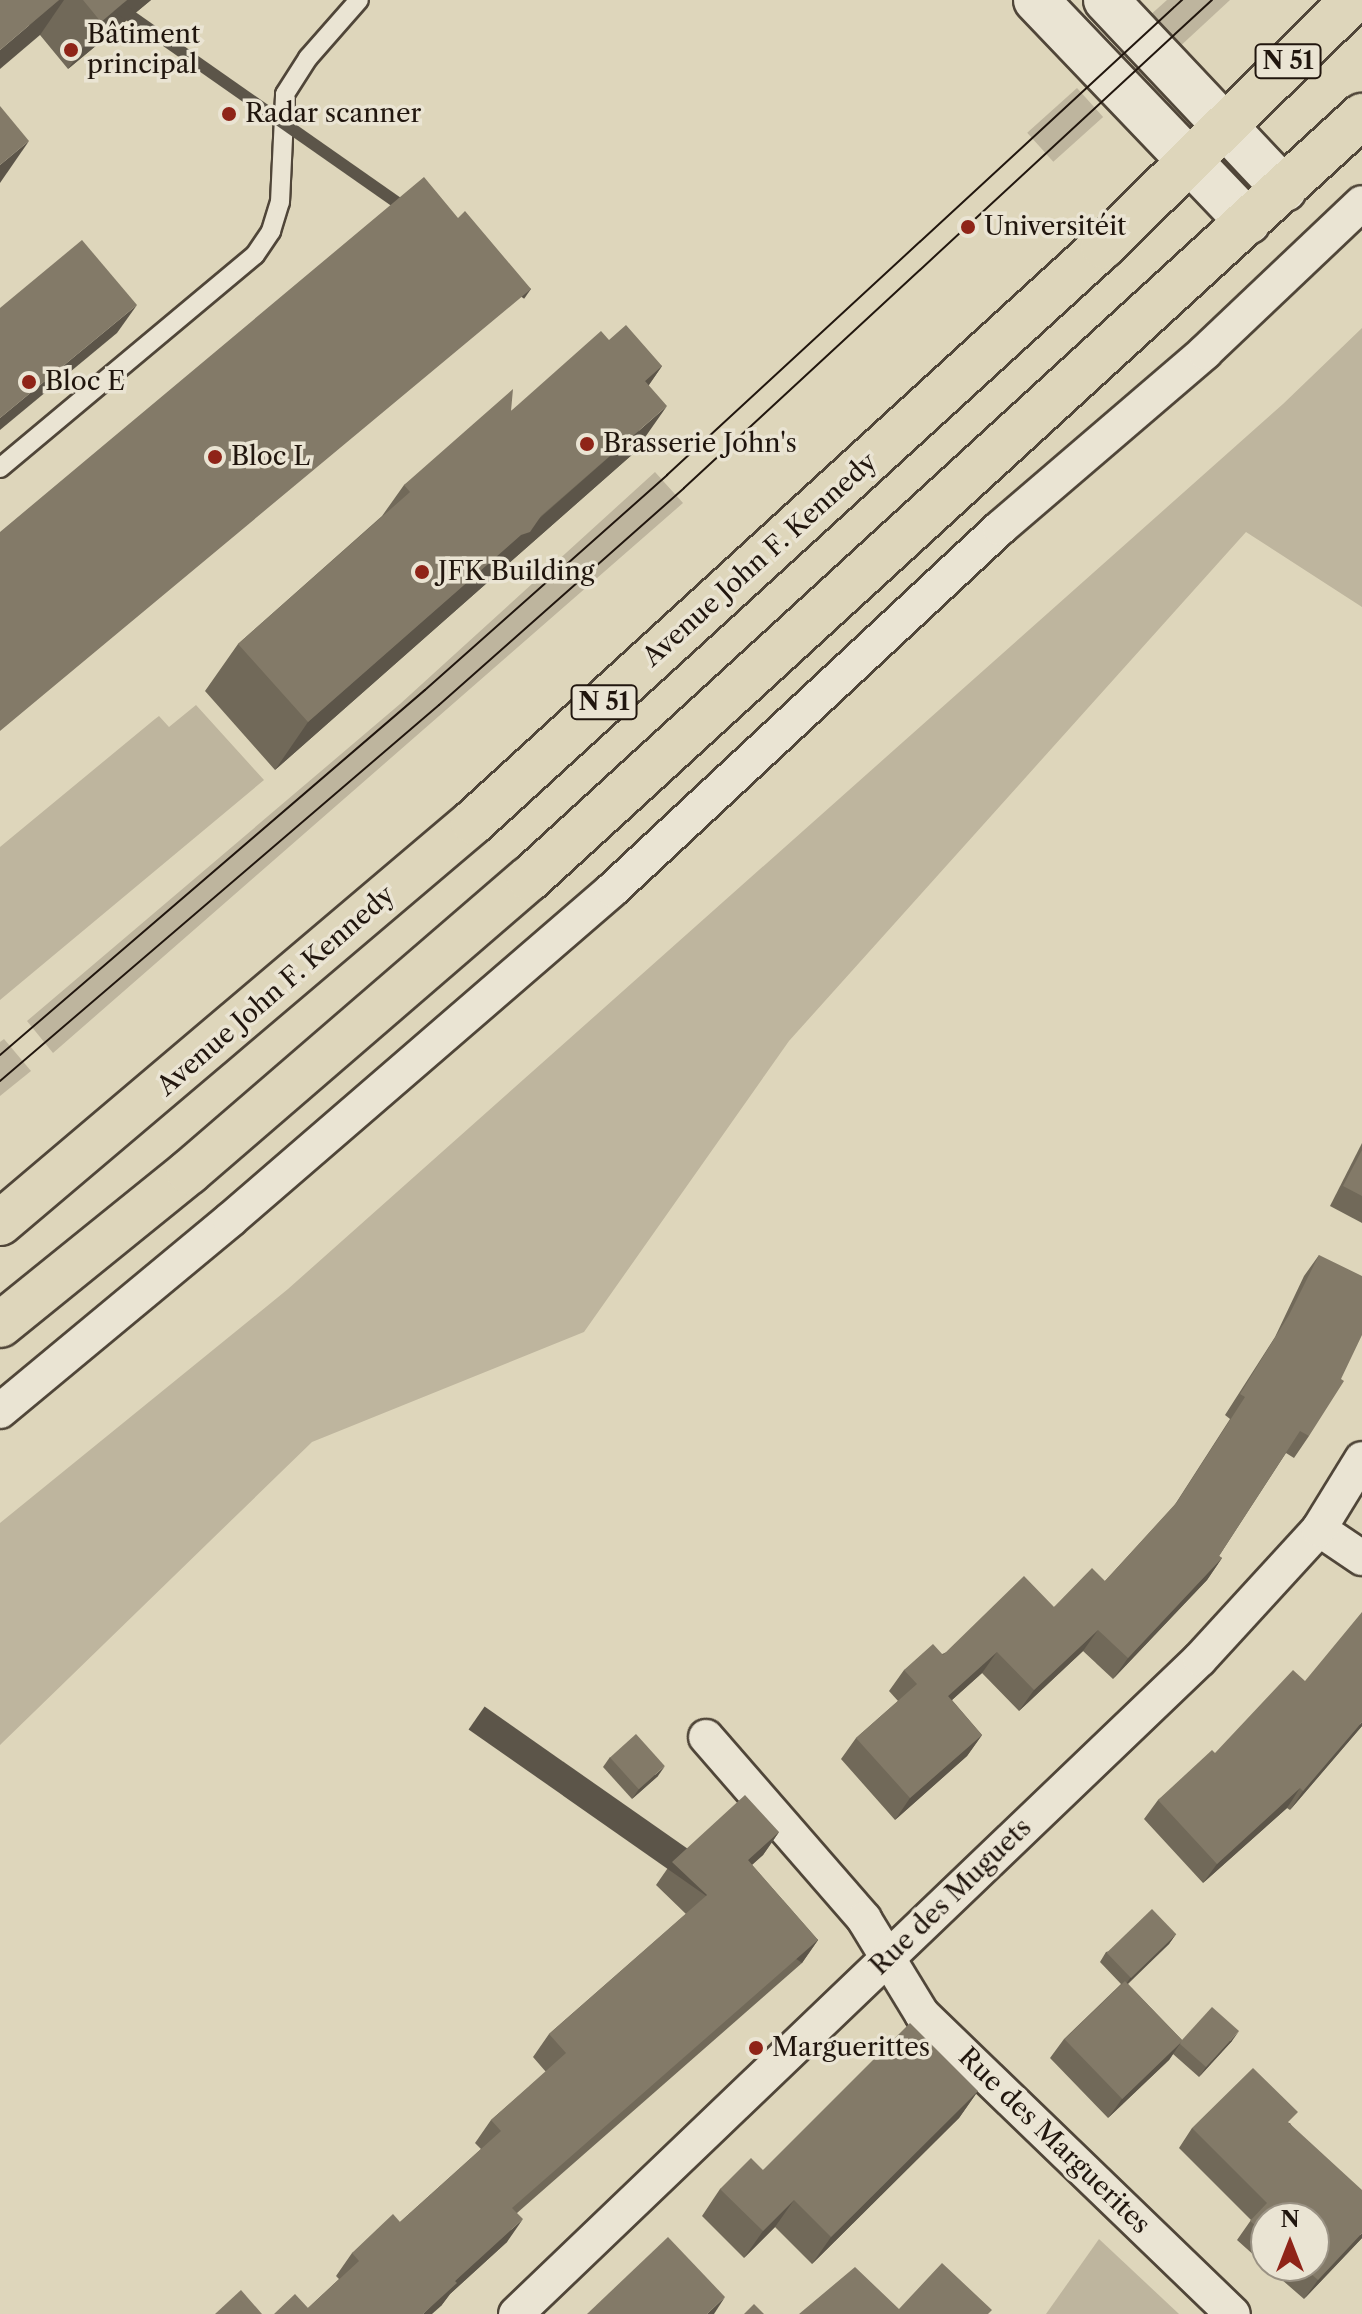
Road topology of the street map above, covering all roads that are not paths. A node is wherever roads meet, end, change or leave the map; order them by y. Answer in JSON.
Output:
{"nodes":[{"id":1,"x":359,"y":0,"type":"edge"},
{"id":2,"x":1036,"y":0,"type":"edge"},
{"id":3,"x":1106,"y":0,"type":"edge"},
{"id":4,"x":1353,"y":0,"type":"edge"},
{"id":5,"x":1362,"y":116,"type":"edge"},
{"id":6,"x":1224,"y":125,"type":"junction"},
{"id":7,"x":1189,"y":160,"type":"junction"},
{"id":8,"x":1284,"y":189,"type":"junction"},
{"id":9,"x":1362,"y":203,"type":"edge"},
{"id":10,"x":1248,"y":222,"type":"junction"},
{"id":11,"x":0,"y":468,"type":"edge"},
{"id":12,"x":0,"y":1223,"type":"edge"},
{"id":13,"x":0,"y":1325,"type":"edge"},
{"id":14,"x":0,"y":1411,"type":"edge"},
{"id":15,"x":1362,"y":1459,"type":"edge"},
{"id":16,"x":1319,"y":1529,"type":"junction"},
{"id":17,"x":1362,"y":1558,"type":"edge"},
{"id":18,"x":706,"y":1737,"type":"dead end"},
{"id":19,"x":888,"y":1956,"type":"junction"},
{"id":20,"x":516,"y":2314,"type":"edge"},
{"id":21,"x":1233,"y":2314,"type":"edge"}],
"edges":[{"from":1,"to":11,"type":"lane"},
{"from":2,"to":7,"type":"street"},
{"from":3,"to":6,"type":"street"},
{"from":4,"to":6,"type":"main road","name":"Avenue John F. Kennedy","number":"N 51"},
{"from":5,"to":8,"type":"main road"},
{"from":6,"to":7,"type":"main road","name":"Avenue John F. Kennedy","number":"N 51"},
{"from":6,"to":8,"type":"street"},
{"from":7,"to":10,"type":"street"},
{"from":7,"to":12,"type":"main road","name":"Avenue John F. Kennedy","number":"N 51"},
{"from":8,"to":10,"type":"main road"},
{"from":9,"to":14,"type":"street"},
{"from":10,"to":13,"type":"main road"},
{"from":15,"to":16,"type":"street","name":"Rue des Muguets"},
{"from":16,"to":17,"type":"street"},
{"from":16,"to":19,"type":"street","name":"Rue des Muguets"},
{"from":18,"to":19,"type":"street","name":"Rue des Marguerites"},
{"from":19,"to":20,"type":"street","name":"Rue des Muguets"},
{"from":19,"to":21,"type":"street","name":"Rue des Marguerites"}]}
